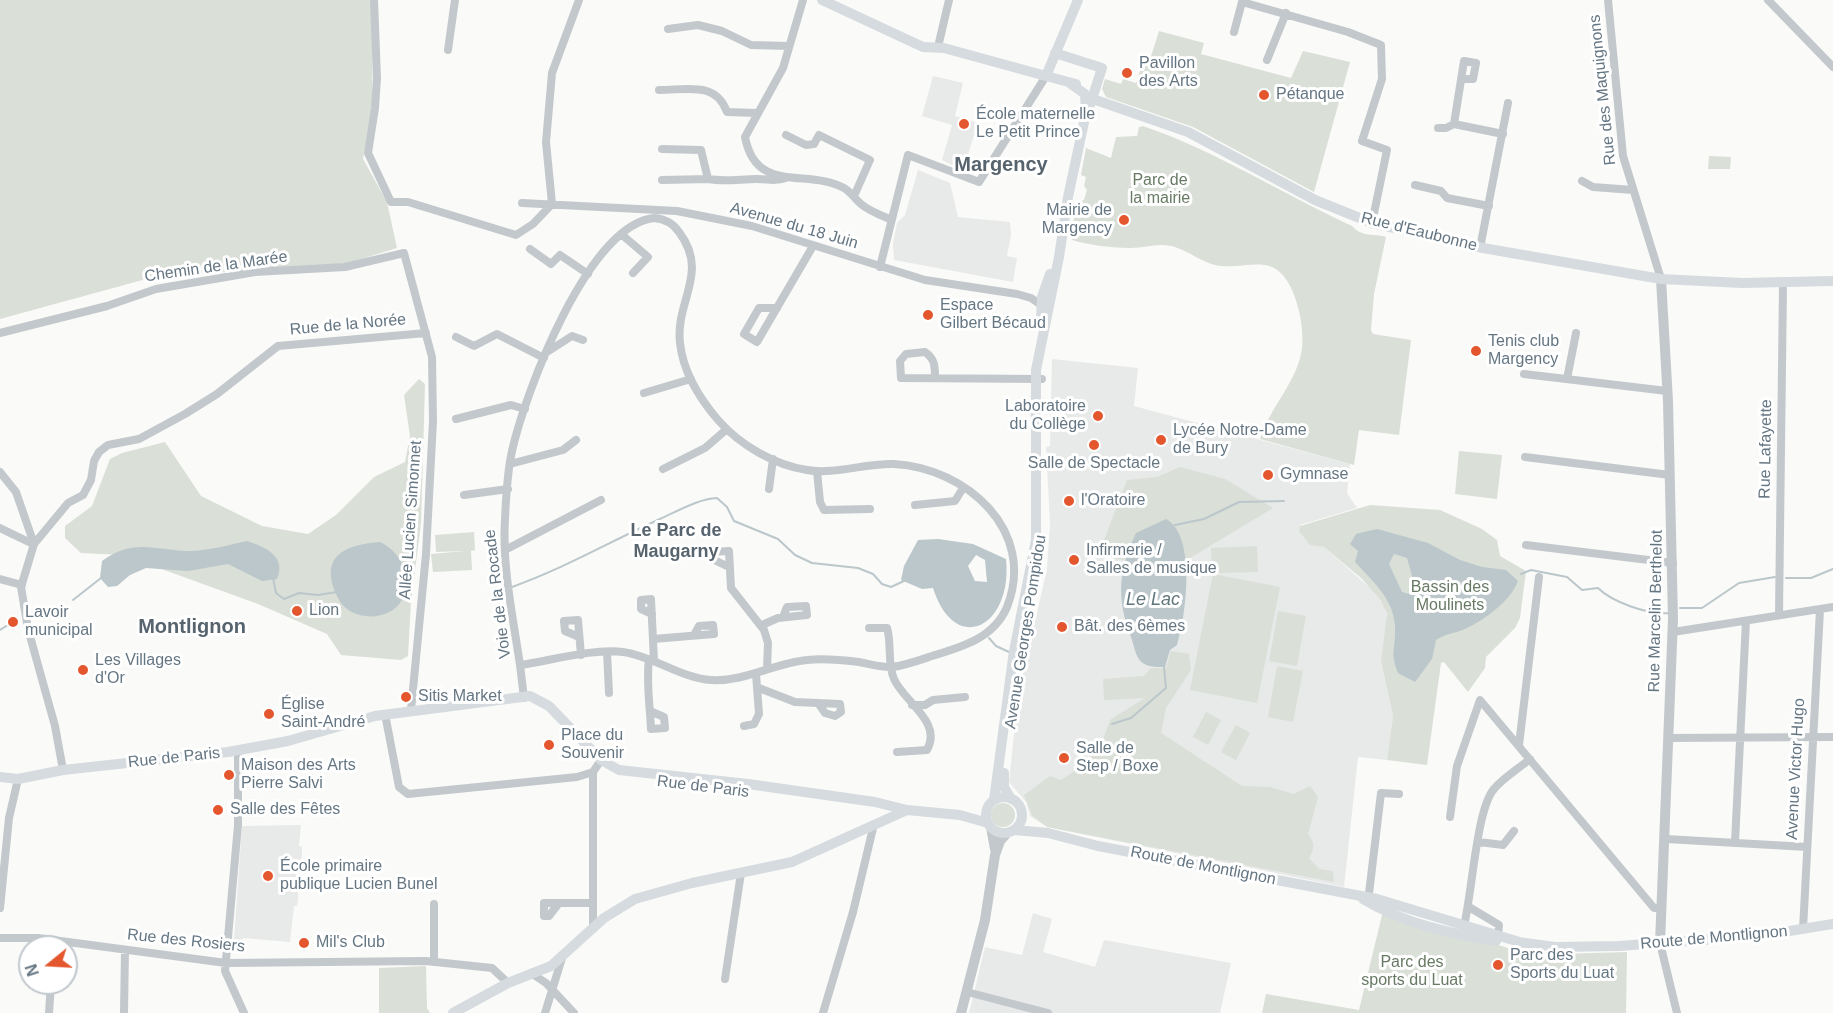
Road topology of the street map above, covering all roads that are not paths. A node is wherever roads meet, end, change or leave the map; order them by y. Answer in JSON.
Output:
{"nodes":[{"id":1,"x":374,"y":0,"type":"edge"},
{"id":2,"x":455,"y":0,"type":"edge"},
{"id":3,"x":579,"y":0,"type":"edge"},
{"id":4,"x":803,"y":0,"type":"edge"},
{"id":5,"x":822,"y":0,"type":"edge"},
{"id":6,"x":949,"y":0,"type":"edge"},
{"id":7,"x":1078,"y":0,"type":"edge"},
{"id":8,"x":1083,"y":0,"type":"edge"},
{"id":9,"x":1608,"y":0,"type":"edge"},
{"id":10,"x":1768,"y":0,"type":"edge"},
{"id":11,"x":1240,"y":1,"type":"edge"},
{"id":12,"x":1286,"y":13,"type":"junction"},
{"id":13,"x":668,"y":29,"type":"dead end"},
{"id":14,"x":1234,"y":32,"type":"dead end"},
{"id":15,"x":789,"y":46,"type":"junction"},
{"id":16,"x":938,"y":47,"type":"junction"},
{"id":17,"x":448,"y":50,"type":"dead end"},
{"id":18,"x":1060,"y":55,"type":"junction"},
{"id":19,"x":1267,"y":60,"type":"dead end"},
{"id":20,"x":1833,"y":67,"type":"edge"},
{"id":21,"x":1046,"y":76,"type":"junction"},
{"id":22,"x":1462,"y":79,"type":"dead end"},
{"id":23,"x":1071,"y":84,"type":"junction"},
{"id":24,"x":659,"y":90,"type":"dead end"},
{"id":25,"x":1093,"y":99,"type":"junction"},
{"id":26,"x":1508,"y":103,"type":"dead end"},
{"id":27,"x":757,"y":113,"type":"junction"},
{"id":28,"x":1086,"y":113,"type":"junction"},
{"id":29,"x":1454,"y":124,"type":"junction"},
{"id":30,"x":1438,"y":128,"type":"dead end"},
{"id":31,"x":1503,"y":134,"type":"junction"},
{"id":32,"x":786,"y":135,"type":"dead end"},
{"id":33,"x":662,"y":149,"type":"dead end"},
{"id":34,"x":763,"y":169,"type":"junction"},
{"id":35,"x":786,"y":178,"type":"junction"},
{"id":36,"x":708,"y":179,"type":"junction"},
{"id":37,"x":758,"y":179,"type":"junction"},
{"id":38,"x":662,"y":180,"type":"dead end"},
{"id":39,"x":1582,"y":181,"type":"dead end"},
{"id":40,"x":1415,"y":185,"type":"dead end"},
{"id":41,"x":1633,"y":190,"type":"junction"},
{"id":42,"x":854,"y":196,"type":"junction"},
{"id":43,"x":522,"y":203,"type":"dead end"},
{"id":44,"x":552,"y":204,"type":"junction"},
{"id":45,"x":1489,"y":206,"type":"junction"},
{"id":46,"x":890,"y":219,"type":"junction"},
{"id":47,"x":1372,"y":223,"type":"junction"},
{"id":48,"x":621,"y":234,"type":"junction"},
{"id":49,"x":813,"y":246,"type":"junction"},
{"id":50,"x":1480,"y":248,"type":"junction"},
{"id":51,"x":530,"y":249,"type":"dead end"},
{"id":52,"x":404,"y":253,"type":"joint"},
{"id":53,"x":880,"y":267,"type":"junction"},
{"id":54,"x":633,"y":273,"type":"dead end"},
{"id":55,"x":588,"y":274,"type":"junction"},
{"id":56,"x":1661,"y":279,"type":"junction"},
{"id":57,"x":1833,"y":281,"type":"edge"},
{"id":58,"x":1783,"y":283,"type":"junction"},
{"id":59,"x":1017,"y":294,"type":"junction"},
{"id":60,"x":1047,"y":299,"type":"junction"},
{"id":61,"x":777,"y":308,"type":"dead end"},
{"id":62,"x":0,"y":333,"type":"edge"},
{"id":63,"x":426,"y":333,"type":"junction"},
{"id":64,"x":1576,"y":333,"type":"dead end"},
{"id":65,"x":456,"y":337,"type":"dead end"},
{"id":66,"x":583,"y":340,"type":"dead end"},
{"id":67,"x":545,"y":355,"type":"junction"},
{"id":68,"x":1524,"y":374,"type":"dead end"},
{"id":69,"x":935,"y":378,"type":"junction"},
{"id":70,"x":691,"y":379,"type":"junction"},
{"id":71,"x":1039,"y":379,"type":"junction"},
{"id":72,"x":1567,"y":379,"type":"junction"},
{"id":73,"x":1667,"y":391,"type":"junction"},
{"id":74,"x":644,"y":393,"type":"dead end"},
{"id":75,"x":525,"y":409,"type":"junction"},
{"id":76,"x":456,"y":419,"type":"dead end"},
{"id":77,"x":727,"y":429,"type":"junction"},
{"id":78,"x":576,"y":440,"type":"dead end"},
{"id":79,"x":1525,"y":457,"type":"dead end"},
{"id":80,"x":773,"y":459,"type":"junction"},
{"id":81,"x":510,"y":464,"type":"junction"},
{"id":82,"x":663,"y":469,"type":"dead end"},
{"id":83,"x":817,"y":471,"type":"junction"},
{"id":84,"x":0,"y":472,"type":"edge"},
{"id":85,"x":1670,"y":475,"type":"junction"},
{"id":86,"x":963,"y":488,"type":"junction"},
{"id":87,"x":508,"y":489,"type":"junction"},
{"id":88,"x":770,"y":489,"type":"dead end"},
{"id":89,"x":464,"y":495,"type":"dead end"},
{"id":90,"x":601,"y":500,"type":"dead end"},
{"id":91,"x":915,"y":505,"type":"dead end"},
{"id":92,"x":870,"y":509,"type":"dead end"},
{"id":93,"x":0,"y":528,"type":"edge"},
{"id":94,"x":34,"y":544,"type":"junction"},
{"id":95,"x":1526,"y":544,"type":"dead end"},
{"id":96,"x":505,"y":550,"type":"junction"},
{"id":97,"x":1673,"y":563,"type":"junction"},
{"id":98,"x":729,"y":567,"type":"dead end"},
{"id":99,"x":1539,"y":577,"type":"dead end"},
{"id":100,"x":0,"y":579,"type":"edge"},
{"id":101,"x":22,"y":585,"type":"junction"},
{"id":102,"x":1833,"y":607,"type":"edge"},
{"id":103,"x":1820,"y":610,"type":"junction"},
{"id":104,"x":652,"y":614,"type":"dead end"},
{"id":105,"x":1779,"y":615,"type":"junction"},
{"id":106,"x":783,"y":617,"type":"dead end"},
{"id":107,"x":1746,"y":621,"type":"junction"},
{"id":108,"x":762,"y":626,"type":"junction"},
{"id":109,"x":869,"y":627,"type":"dead end"},
{"id":110,"x":1673,"y":632,"type":"junction"},
{"id":111,"x":694,"y":635,"type":"dead end"},
{"id":112,"x":579,"y":637,"type":"dead end"},
{"id":113,"x":653,"y":639,"type":"junction"},
{"id":114,"x":607,"y":652,"type":"junction"},
{"id":115,"x":581,"y":655,"type":"junction"},
{"id":116,"x":652,"y":660,"type":"junction"},
{"id":117,"x":520,"y":664,"type":"junction"},
{"id":118,"x":891,"y":668,"type":"junction"},
{"id":119,"x":767,"y":669,"type":"junction"},
{"id":120,"x":756,"y":674,"type":"junction"},
{"id":121,"x":759,"y":688,"type":"junction"},
{"id":122,"x":609,"y":693,"type":"dead end"},
{"id":123,"x":965,"y":697,"type":"dead end"},
{"id":124,"x":524,"y":698,"type":"junction"},
{"id":125,"x":818,"y":703,"type":"dead end"},
{"id":126,"x":912,"y":705,"type":"junction"},
{"id":127,"x":411,"y":710,"type":"junction"},
{"id":128,"x":650,"y":711,"type":"dead end"},
{"id":129,"x":385,"y":714,"type":"junction"},
{"id":130,"x":744,"y":726,"type":"dead end"},
{"id":131,"x":1833,"y":736,"type":"edge"},
{"id":132,"x":1813,"y":737,"type":"junction"},
{"id":133,"x":1668,"y":738,"type":"junction"},
{"id":134,"x":1740,"y":738,"type":"junction"},
{"id":135,"x":1519,"y":745,"type":"junction"},
{"id":136,"x":238,"y":751,"type":"junction"},
{"id":137,"x":897,"y":752,"type":"dead end"},
{"id":138,"x":1530,"y":759,"type":"junction"},
{"id":139,"x":597,"y":765,"type":"junction"},
{"id":140,"x":63,"y":770,"type":"junction"},
{"id":141,"x":0,"y":777,"type":"edge"},
{"id":142,"x":18,"y":779,"type":"junction"},
{"id":143,"x":1399,"y":794,"type":"dead end"},
{"id":144,"x":1011,"y":798,"type":"junction"},
{"id":145,"x":991,"y":803,"type":"junction"},
{"id":146,"x":908,"y":810,"type":"junction"},
{"id":147,"x":1022,"y":814,"type":"junction"},
{"id":148,"x":892,"y":815,"type":"junction"},
{"id":149,"x":960,"y":815,"type":"junction"},
{"id":150,"x":1450,"y":817,"type":"dead end"},
{"id":151,"x":874,"y":824,"type":"junction"},
{"id":152,"x":989,"y":825,"type":"junction"},
{"id":153,"x":1011,"y":831,"type":"junction"},
{"id":154,"x":1514,"y":831,"type":"dead end"},
{"id":155,"x":1048,"y":833,"type":"junction"},
{"id":156,"x":1665,"y":839,"type":"junction"},
{"id":157,"x":1479,"y":842,"type":"junction"},
{"id":158,"x":1735,"y":842,"type":"junction"},
{"id":159,"x":1807,"y":847,"type":"junction"},
{"id":160,"x":995,"y":855,"type":"junction"},
{"id":161,"x":741,"y":873,"type":"junction"},
{"id":162,"x":1365,"y":899,"type":"junction"},
{"id":163,"x":559,"y":903,"type":"dead end"},
{"id":164,"x":593,"y":903,"type":"junction"},
{"id":165,"x":435,"y":904,"type":"dead end"},
{"id":166,"x":1469,"y":907,"type":"junction"},
{"id":167,"x":0,"y":908,"type":"edge"},
{"id":168,"x":1661,"y":908,"type":"junction"},
{"id":169,"x":1833,"y":924,"type":"edge"},
{"id":170,"x":592,"y":929,"type":"junction"},
{"id":171,"x":1803,"y":929,"type":"junction"},
{"id":172,"x":1463,"y":931,"type":"junction"},
{"id":173,"x":1498,"y":935,"type":"junction"},
{"id":174,"x":0,"y":938,"type":"edge"},
{"id":175,"x":18,"y":940,"type":"edge"},
{"id":176,"x":1524,"y":943,"type":"junction"},
{"id":177,"x":1660,"y":943,"type":"junction"},
{"id":178,"x":78,"y":946,"type":"edge"},
{"id":179,"x":126,"y":950,"type":"junction"},
{"id":180,"x":562,"y":958,"type":"junction"},
{"id":181,"x":434,"y":962,"type":"junction"},
{"id":182,"x":226,"y":963,"type":"junction"},
{"id":183,"x":531,"y":973,"type":"junction"},
{"id":184,"x":725,"y":979,"type":"dead end"},
{"id":185,"x":508,"y":983,"type":"junction"},
{"id":186,"x":552,"y":992,"type":"junction"},
{"id":187,"x":967,"y":992,"type":"junction"},
{"id":188,"x":50,"y":995,"type":"edge"},
{"id":189,"x":49,"y":1013,"type":"edge"},
{"id":190,"x":124,"y":1013,"type":"edge"},
{"id":191,"x":244,"y":1013,"type":"edge"},
{"id":192,"x":453,"y":1013,"type":"edge"},
{"id":193,"x":545,"y":1013,"type":"edge"},
{"id":194,"x":574,"y":1013,"type":"edge"},
{"id":195,"x":823,"y":1013,"type":"edge"},
{"id":196,"x":961,"y":1013,"type":"edge"},
{"id":197,"x":1048,"y":1013,"type":"edge"},
{"id":198,"x":1677,"y":1013,"type":"edge"}],
"edges":[{"from":1,"to":44,"type":"street"},
{"from":2,"to":17,"type":"street"},
{"from":3,"to":44,"type":"street"},
{"from":4,"to":15,"type":"street"},
{"from":5,"to":16,"type":"main road"},
{"from":6,"to":16,"type":"street"},
{"from":7,"to":18,"type":"main road"},
{"from":8,"to":18,"type":"main road"},
{"from":9,"to":41,"type":"street","name":"Rue des Maquignons"},
{"from":10,"to":20,"type":"street"},
{"from":11,"to":12,"type":"street"},
{"from":11,"to":14,"type":"street"},
{"from":12,"to":19,"type":"street"},
{"from":12,"to":47,"type":"street"},
{"from":13,"to":15,"type":"street"},
{"from":15,"to":27,"type":"street"},
{"from":16,"to":21,"type":"main road"},
{"from":18,"to":21,"type":"main road"},
{"from":18,"to":25,"type":"main road","name":"Avenue Georges Pompidou"},
{"from":21,"to":23,"type":"main road"},
{"from":21,"to":46,"type":"street"},
{"from":22,"to":29,"type":"street"},
{"from":23,"to":25,"type":"main road"},
{"from":23,"to":28,"type":"main road"},
{"from":24,"to":27,"type":"street"},
{"from":25,"to":28,"type":"main road","name":"Avenue Georges Pompidou"},
{"from":25,"to":47,"type":"main road","name":"Rue d'Eaubonne"},
{"from":26,"to":31,"type":"street"},
{"from":27,"to":34,"type":"street"},
{"from":28,"to":60,"type":"main road","name":"Avenue Georges Pompidou"},
{"from":29,"to":30,"type":"street"},
{"from":29,"to":31,"type":"street"},
{"from":31,"to":45,"type":"street"},
{"from":32,"to":42,"type":"street"},
{"from":33,"to":36,"type":"street"},
{"from":34,"to":35,"type":"street"},
{"from":34,"to":37,"type":"street"},
{"from":35,"to":37,"type":"street"},
{"from":35,"to":42,"type":"street"},
{"from":36,"to":37,"type":"street"},
{"from":36,"to":38,"type":"street"},
{"from":39,"to":41,"type":"street"},
{"from":40,"to":45,"type":"street"},
{"from":41,"to":56,"type":"street","name":"Rue des Maquignons"},
{"from":42,"to":46,"type":"street"},
{"from":43,"to":44,"type":"street","name":"Avenue du 18 Juin"},
{"from":44,"to":49,"type":"street","name":"Avenue du 18 Juin"},
{"from":45,"to":50,"type":"street"},
{"from":46,"to":53,"type":"street"},
{"from":47,"to":50,"type":"main road","name":"Rue d'Eaubonne"},
{"from":48,"to":54,"type":"street"},
{"from":48,"to":55,"type":"street","name":"Voie de la Rocade"},
{"from":48,"to":70,"type":"street","name":"Voie de la Rocade"},
{"from":49,"to":53,"type":"street","name":"Avenue du 18 Juin"},
{"from":49,"to":61,"type":"street"},
{"from":50,"to":56,"type":"main road","name":"Rue d'Eaubonne"},
{"from":51,"to":55,"type":"street"},
{"from":52,"to":62,"type":"street","name":"Chemin de la Marée"},
{"from":52,"to":63,"type":"street","name":"Allée Lucien Simonnet"},
{"from":53,"to":59,"type":"street","name":"Avenue du 18 Juin"},
{"from":55,"to":67,"type":"street","name":"Voie de la Rocade"},
{"from":56,"to":58,"type":"main road","name":"Rue d'Eaubonne"},
{"from":56,"to":73,"type":"street","name":"Rue Marcelin Berthelot"},
{"from":57,"to":58,"type":"main road","name":"Rue d'Eaubonne"},
{"from":58,"to":105,"type":"street","name":"Rue Lafayette"},
{"from":59,"to":60,"type":"street"},
{"from":59,"to":60,"type":"street","name":"Avenue du 18 Juin"},
{"from":60,"to":71,"type":"main road","name":"Avenue Georges Pompidou"},
{"from":63,"to":94,"type":"street","name":"Rue de la Norée"},
{"from":63,"to":127,"type":"street","name":"Allée Lucien Simonnet"},
{"from":64,"to":72,"type":"street"},
{"from":65,"to":67,"type":"street"},
{"from":66,"to":67,"type":"street"},
{"from":67,"to":75,"type":"street","name":"Voie de la Rocade"},
{"from":68,"to":72,"type":"street"},
{"from":69,"to":69,"type":"street"},
{"from":69,"to":71,"type":"street"},
{"from":70,"to":74,"type":"street"},
{"from":70,"to":77,"type":"street","name":"Voie de la Rocade"},
{"from":71,"to":144,"type":"main road","name":"Avenue Georges Pompidou"},
{"from":71,"to":145,"type":"main road","name":"Avenue Georges Pompidou"},
{"from":72,"to":73,"type":"street"},
{"from":73,"to":85,"type":"street","name":"Rue Marcelin Berthelot"},
{"from":75,"to":76,"type":"street"},
{"from":75,"to":81,"type":"street","name":"Voie de la Rocade"},
{"from":77,"to":80,"type":"street","name":"Voie de la Rocade"},
{"from":77,"to":82,"type":"street"},
{"from":78,"to":81,"type":"street"},
{"from":79,"to":85,"type":"street"},
{"from":80,"to":83,"type":"street","name":"Voie de la Rocade"},
{"from":80,"to":88,"type":"street"},
{"from":81,"to":87,"type":"street","name":"Voie de la Rocade"},
{"from":83,"to":86,"type":"street","name":"Voie de la Rocade"},
{"from":83,"to":92,"type":"street"},
{"from":84,"to":94,"type":"street"},
{"from":85,"to":97,"type":"street","name":"Rue Marcelin Berthelot"},
{"from":86,"to":91,"type":"street"},
{"from":86,"to":118,"type":"street","name":"Voie de la Rocade"},
{"from":87,"to":89,"type":"street"},
{"from":87,"to":96,"type":"street","name":"Voie de la Rocade"},
{"from":90,"to":96,"type":"street"},
{"from":93,"to":94,"type":"street"},
{"from":94,"to":101,"type":"street"},
{"from":95,"to":97,"type":"street"},
{"from":96,"to":117,"type":"street","name":"Voie de la Rocade"},
{"from":97,"to":110,"type":"street","name":"Rue Marcelin Berthelot"},
{"from":98,"to":108,"type":"street"},
{"from":99,"to":135,"type":"street"},
{"from":100,"to":101,"type":"street"},
{"from":101,"to":140,"type":"street"},
{"from":102,"to":103,"type":"street"},
{"from":103,"to":105,"type":"street"},
{"from":103,"to":132,"type":"street","name":"Avenue Victor Hugo"},
{"from":104,"to":113,"type":"street"},
{"from":105,"to":107,"type":"street"},
{"from":106,"to":108,"type":"street"},
{"from":107,"to":110,"type":"street"},
{"from":107,"to":134,"type":"street"},
{"from":108,"to":119,"type":"street"},
{"from":109,"to":118,"type":"street"},
{"from":110,"to":133,"type":"street","name":"Rue Marcelin Berthelot"},
{"from":111,"to":113,"type":"street"},
{"from":112,"to":115,"type":"street"},
{"from":113,"to":116,"type":"street"},
{"from":114,"to":115,"type":"street","name":"Voie de la Rocade"},
{"from":114,"to":116,"type":"street","name":"Voie de la Rocade"},
{"from":114,"to":122,"type":"street"},
{"from":115,"to":117,"type":"street","name":"Voie de la Rocade"},
{"from":116,"to":120,"type":"street","name":"Voie de la Rocade"},
{"from":116,"to":128,"type":"street"},
{"from":117,"to":124,"type":"street"},
{"from":118,"to":119,"type":"street","name":"Voie de la Rocade"},
{"from":118,"to":126,"type":"street"},
{"from":119,"to":120,"type":"street","name":"Voie de la Rocade"},
{"from":120,"to":121,"type":"street"},
{"from":121,"to":125,"type":"street"},
{"from":121,"to":130,"type":"street"},
{"from":123,"to":126,"type":"street"},
{"from":124,"to":127,"type":"main road","name":"Rue de Paris"},
{"from":124,"to":139,"type":"main road","name":"Rue de Paris"},
{"from":126,"to":137,"type":"street"},
{"from":127,"to":129,"type":"main road","name":"Rue de Paris"},
{"from":129,"to":136,"type":"main road","name":"Rue de Paris"},
{"from":129,"to":139,"type":"street"},
{"from":131,"to":132,"type":"street"},
{"from":132,"to":134,"type":"street"},
{"from":132,"to":159,"type":"street","name":"Avenue Victor Hugo"},
{"from":133,"to":134,"type":"street"},
{"from":133,"to":156,"type":"street","name":"Rue Marcelin Berthelot"},
{"from":134,"to":158,"type":"street"},
{"from":135,"to":138,"type":"street"},
{"from":135,"to":150,"type":"street"},
{"from":136,"to":140,"type":"main road","name":"Rue de Paris"},
{"from":136,"to":182,"type":"street"},
{"from":138,"to":157,"type":"street"},
{"from":138,"to":168,"type":"street"},
{"from":139,"to":146,"type":"main road","name":"Rue de Paris"},
{"from":139,"to":148,"type":"main road","name":"Rue de Paris"},
{"from":139,"to":164,"type":"street"},
{"from":140,"to":142,"type":"main road","name":"Rue de Paris"},
{"from":141,"to":142,"type":"main road","name":"Rue de Paris"},
{"from":142,"to":167,"type":"street"},
{"from":143,"to":162,"type":"street"},
{"from":144,"to":145,"type":"main road"},
{"from":144,"to":147,"type":"main road"},
{"from":145,"to":149,"type":"main road","name":"Rue de Paris"},
{"from":145,"to":152,"type":"main road"},
{"from":146,"to":148,"type":"main road","name":"Rue de Paris"},
{"from":146,"to":149,"type":"main road","name":"Rue de Paris"},
{"from":147,"to":153,"type":"main road"},
{"from":147,"to":155,"type":"main road","name":"Route de Montlignon"},
{"from":148,"to":151,"type":"main road"},
{"from":149,"to":152,"type":"main road","name":"Rue de Paris"},
{"from":151,"to":161,"type":"main road"},
{"from":151,"to":195,"type":"street"},
{"from":152,"to":153,"type":"main road"},
{"from":152,"to":160,"type":"street"},
{"from":153,"to":155,"type":"main road","name":"Route de Montlignon"},
{"from":153,"to":160,"type":"street"},
{"from":154,"to":157,"type":"street"},
{"from":155,"to":162,"type":"main road","name":"Route de Montlignon"},
{"from":156,"to":158,"type":"street"},
{"from":156,"to":168,"type":"street","name":"Rue Marcelin Berthelot"},
{"from":157,"to":166,"type":"street"},
{"from":158,"to":159,"type":"street"},
{"from":159,"to":171,"type":"street","name":"Avenue Victor Hugo"},
{"from":160,"to":187,"type":"street"},
{"from":161,"to":170,"type":"main road"},
{"from":161,"to":184,"type":"street"},
{"from":162,"to":172,"type":"main road","name":"Route de Montlignon"},
{"from":163,"to":164,"type":"street"},
{"from":164,"to":170,"type":"street"},
{"from":165,"to":181,"type":"street"},
{"from":166,"to":172,"type":"street"},
{"from":166,"to":173,"type":"street"},
{"from":168,"to":177,"type":"street","name":"Rue Marcelin Berthelot"},
{"from":169,"to":171,"type":"main road","name":"Route de Montlignon"},
{"from":170,"to":180,"type":"main road"},
{"from":171,"to":177,"type":"main road","name":"Route de Montlignon"},
{"from":172,"to":173,"type":"main road","name":"Route de Montlignon"},
{"from":172,"to":176,"type":"main road","name":"Route de Montlignon"},
{"from":173,"to":176,"type":"main road","name":"Route de Montlignon"},
{"from":174,"to":175,"type":"street","name":"Rue des Rosiers"},
{"from":176,"to":177,"type":"main road","name":"Route de Montlignon"},
{"from":177,"to":198,"type":"street"},
{"from":178,"to":179,"type":"street","name":"Rue des Rosiers"},
{"from":179,"to":182,"type":"street","name":"Rue des Rosiers"},
{"from":179,"to":190,"type":"street"},
{"from":180,"to":183,"type":"main road"},
{"from":180,"to":186,"type":"street"},
{"from":181,"to":182,"type":"street","name":"Rue des Rosiers"},
{"from":181,"to":185,"type":"street","name":"Rue des Rosiers"},
{"from":182,"to":191,"type":"street"},
{"from":183,"to":185,"type":"main road"},
{"from":183,"to":186,"type":"street"},
{"from":185,"to":192,"type":"main road"},
{"from":186,"to":193,"type":"street"},
{"from":186,"to":194,"type":"street"},
{"from":187,"to":196,"type":"street"},
{"from":187,"to":197,"type":"street"},
{"from":188,"to":189,"type":"street"}]}
